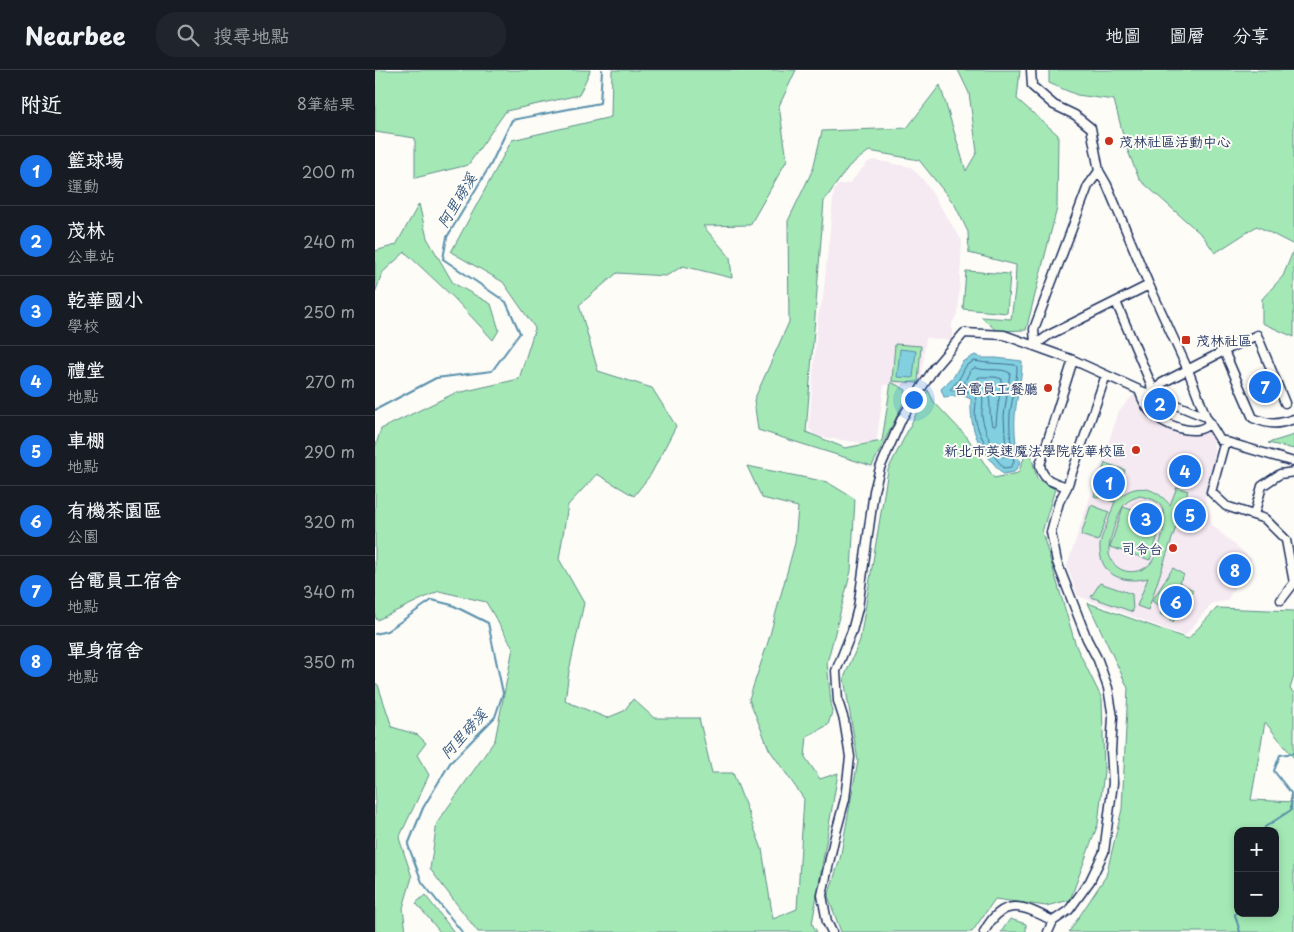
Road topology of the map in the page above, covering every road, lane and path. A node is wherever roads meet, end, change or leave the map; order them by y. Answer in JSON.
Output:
{"nodes":[{"id":1,"x":1031,"y":70,"type":"edge"},
{"id":2,"x":1099,"y":171,"type":"junction"},
{"id":3,"x":1149,"y":285,"type":"junction"},
{"id":4,"x":1116,"y":302,"type":"junction"},
{"id":5,"x":1035,"y":345,"type":"junction"},
{"id":6,"x":1224,"y":351,"type":"junction"},
{"id":7,"x":1073,"y":360,"type":"junction"},
{"id":8,"x":1188,"y":370,"type":"junction"},
{"id":9,"x":1106,"y":375,"type":"junction"},
{"id":10,"x":1139,"y":390,"type":"junction"},
{"id":11,"x":1152,"y":395,"type":"junction"},
{"id":12,"x":1285,"y":402,"type":"dead end"},
{"id":13,"x":1208,"y":419,"type":"junction"},
{"id":14,"x":1294,"y":419,"type":"edge"},
{"id":15,"x":1225,"y":441,"type":"junction"},
{"id":16,"x":1294,"y":462,"type":"edge"},
{"id":17,"x":1294,"y":472,"type":"edge"},
{"id":18,"x":1067,"y":487,"type":"junction"},
{"id":19,"x":1253,"y":515,"type":"junction"},
{"id":20,"x":1281,"y":600,"type":"dead end"},
{"id":21,"x":1053,"y":921,"type":"junction"},
{"id":22,"x":832,"y":932,"type":"edge"},
{"id":23,"x":984,"y":932,"type":"edge"},
{"id":24,"x":1049,"y":932,"type":"edge"}],
"edges":[{"from":1,"to":2,"type":"street"},
{"from":2,"to":3,"type":"street"},
{"from":2,"to":5,"type":"street"},
{"from":3,"to":4,"type":"street"},
{"from":3,"to":8,"type":"street"},
{"from":4,"to":5,"type":"street"},
{"from":4,"to":11,"type":"street"},
{"from":5,"to":7,"type":"street"},
{"from":5,"to":22,"type":"street"},
{"from":6,"to":8,"type":"street"},
{"from":6,"to":12,"type":"street"},
{"from":6,"to":14,"type":"street"},
{"from":7,"to":9,"type":"street"},
{"from":7,"to":18,"type":"street"},
{"from":8,"to":11,"type":"street"},
{"from":8,"to":13,"type":"street"},
{"from":9,"to":10,"type":"street"},
{"from":9,"to":18,"type":"street"},
{"from":10,"to":11,"type":"street"},
{"from":10,"to":13,"type":"street"},
{"from":11,"to":13,"type":"street"},
{"from":13,"to":15,"type":"street"},
{"from":15,"to":16,"type":"street"},
{"from":15,"to":19,"type":"street"},
{"from":17,"to":19,"type":"street"},
{"from":18,"to":21,"type":"street"},
{"from":19,"to":20,"type":"street"},
{"from":21,"to":23,"type":"street"},
{"from":21,"to":24,"type":"street"}]}
